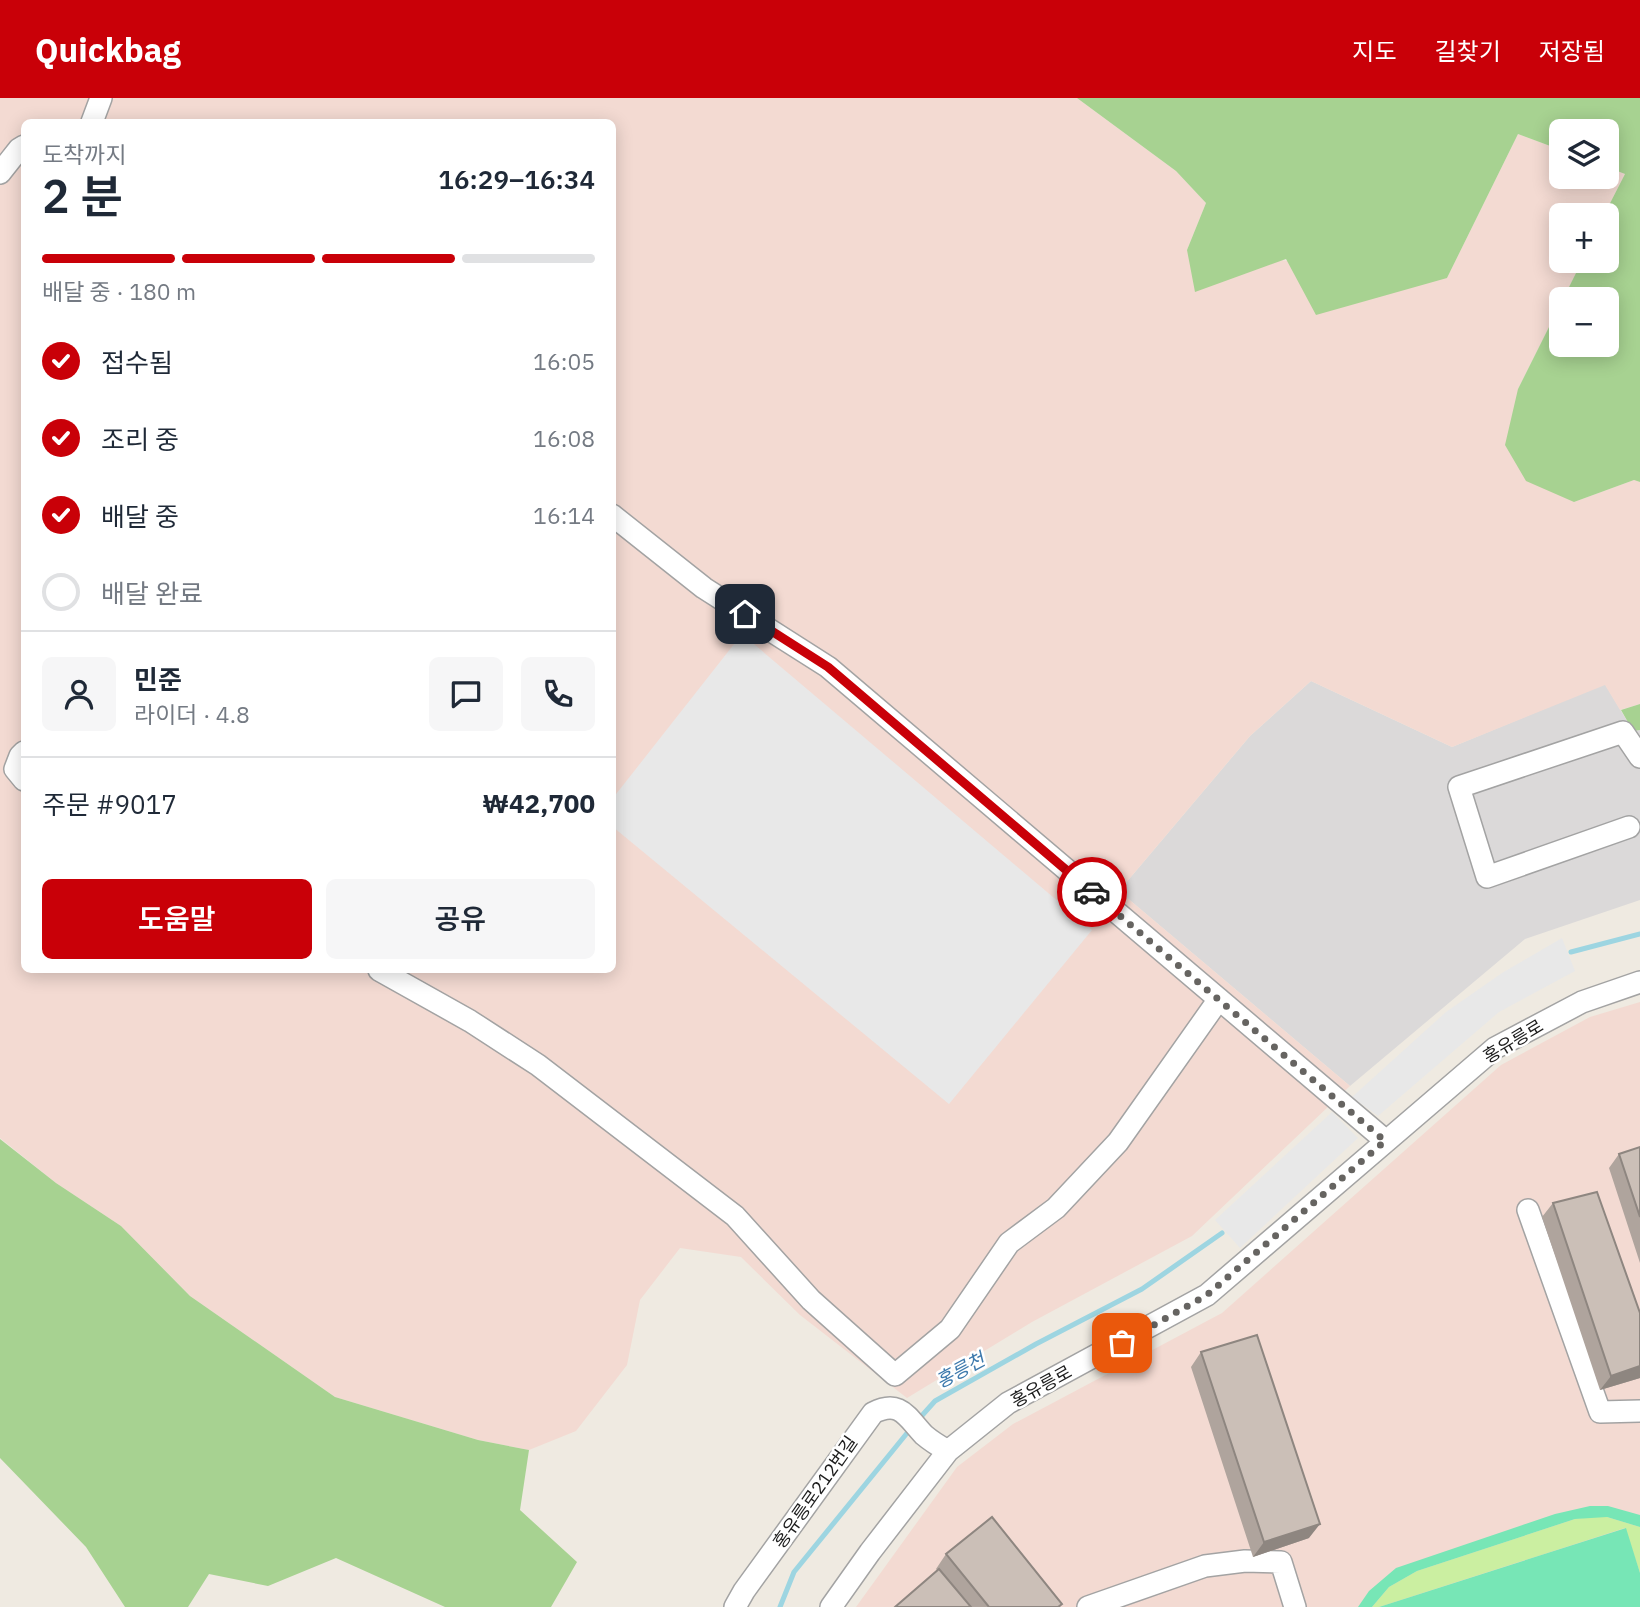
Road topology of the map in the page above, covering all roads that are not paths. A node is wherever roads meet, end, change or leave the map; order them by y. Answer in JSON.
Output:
{"nodes":[{"id":1,"x":101,"y":98,"type":"edge"},
{"id":2,"x":93,"y":119,"type":"edge"},
{"id":3,"x":21,"y":148,"type":"edge"},
{"id":4,"x":0,"y":173,"type":"edge"},
{"id":5,"x":616,"y":518,"type":"edge"},
{"id":6,"x":21,"y":755,"type":"edge"},
{"id":7,"x":1640,"y":757,"type":"edge"},
{"id":8,"x":21,"y":776,"type":"edge"},
{"id":9,"x":1629,"y":827,"type":"dead end"},
{"id":10,"x":386,"y":973,"type":"edge"},
{"id":11,"x":1640,"y":982,"type":"edge"},
{"id":12,"x":1219,"y":999,"type":"junction"},
{"id":13,"x":1379,"y":1135,"type":"junction"},
{"id":14,"x":1528,"y":1210,"type":"dead end"},
{"id":15,"x":1640,"y":1411,"type":"edge"},
{"id":16,"x":948,"y":1451,"type":"junction"},
{"id":17,"x":736,"y":1607,"type":"edge"},
{"id":18,"x":831,"y":1607,"type":"edge"},
{"id":19,"x":1088,"y":1607,"type":"edge"},
{"id":20,"x":1295,"y":1607,"type":"edge"}],
"edges":[{"from":1,"to":2,"type":"street"},
{"from":3,"to":4,"type":"street"},
{"from":5,"to":12,"type":"street"},
{"from":6,"to":8,"type":"street"},
{"from":7,"to":9,"type":"street"},
{"from":10,"to":12,"type":"street"},
{"from":11,"to":13,"type":"street","name":"홍유릉로"},
{"from":12,"to":13,"type":"street"},
{"from":13,"to":16,"type":"street","name":"홍유릉로"},
{"from":14,"to":15,"type":"street"},
{"from":16,"to":17,"type":"street","name":"홍유릉로212번길"},
{"from":16,"to":18,"type":"street","name":"홍유릉로"},
{"from":19,"to":20,"type":"street"}]}
